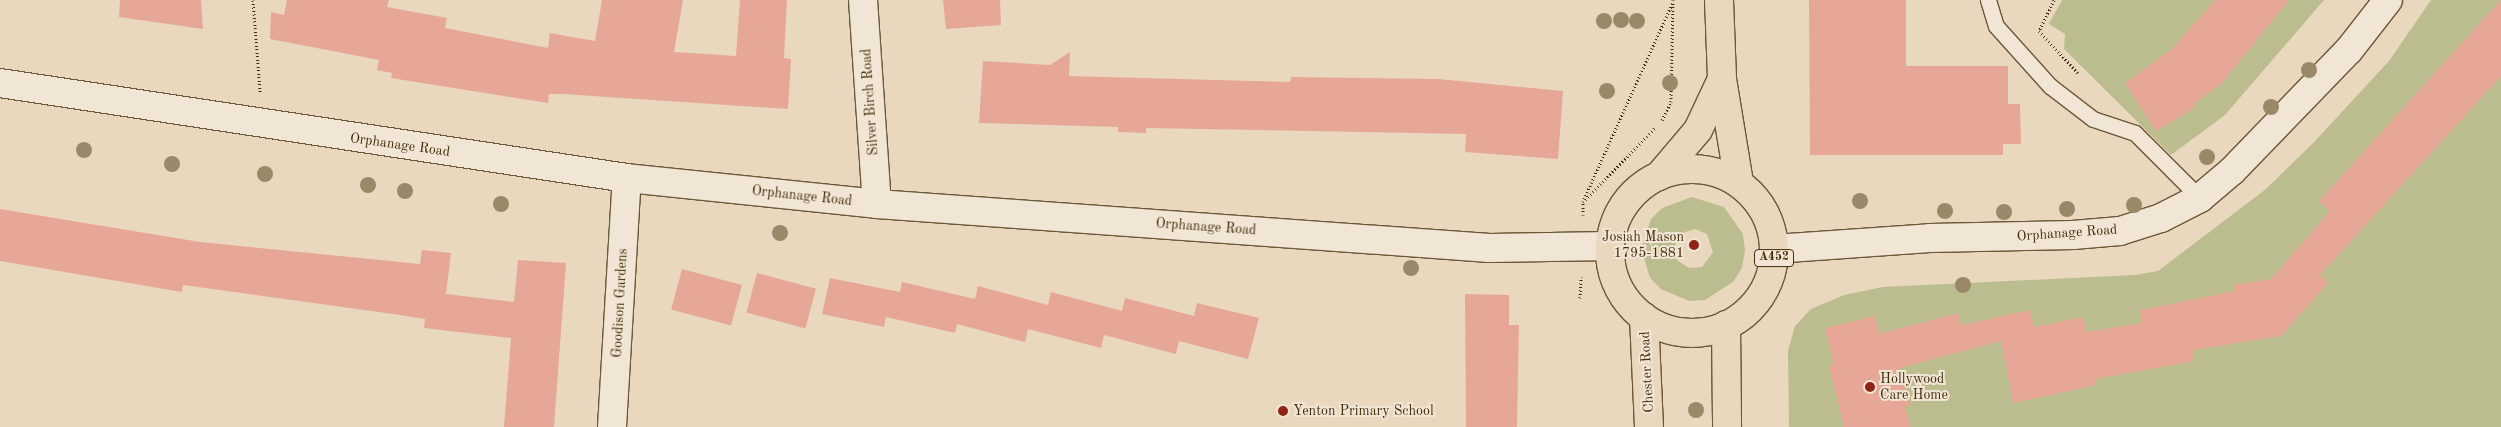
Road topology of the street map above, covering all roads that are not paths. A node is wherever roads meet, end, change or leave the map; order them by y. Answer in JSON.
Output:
{"nodes":[{"id":1,"x":863,"y":0,"type":"edge"},
{"id":2,"x":1719,"y":0,"type":"edge"},
{"id":3,"x":1988,"y":0,"type":"edge"},
{"id":4,"x":2388,"y":0,"type":"edge"},
{"id":5,"x":1722,"y":79,"type":"junction"},
{"id":6,"x":0,"y":83,"type":"edge"},
{"id":7,"x":1659,"y":176,"type":"junction"},
{"id":8,"x":627,"y":178,"type":"junction"},
{"id":9,"x":1739,"y":183,"type":"junction"},
{"id":10,"x":2200,"y":198,"type":"junction"},
{"id":11,"x":878,"y":204,"type":"junction"},
{"id":12,"x":1610,"y":246,"type":"junction"},
{"id":13,"x":1774,"y":249,"type":"junction"},
{"id":14,"x":1644,"y":317,"type":"junction"},
{"id":15,"x":1726,"y":325,"type":"junction"},
{"id":16,"x":612,"y":427,"type":"edge"},
{"id":17,"x":1650,"y":427,"type":"edge"},
{"id":18,"x":1727,"y":427,"type":"edge"}],
"edges":[{"from":1,"to":11,"type":"street","name":"Silver Birch Road"},
{"from":2,"to":5,"type":"highway","name":"Chester Road","number":"A452"},
{"from":3,"to":10,"type":"lane"},
{"from":4,"to":10,"type":"street","name":"Orphanage Road"},
{"from":5,"to":7,"type":"highway","name":"Chester Road","number":"A452"},
{"from":5,"to":9,"type":"highway","name":"Chester Road","number":"A452"},
{"from":6,"to":8,"type":"street","name":"Orphanage Road"},
{"from":7,"to":9,"type":"highway","name":"Chester Road","number":"A452"},
{"from":7,"to":12,"type":"highway","name":"Chester Road","number":"A452"},
{"from":8,"to":11,"type":"street","name":"Orphanage Road"},
{"from":8,"to":16,"type":"street","name":"Goodison Gardens"},
{"from":9,"to":13,"type":"highway","name":"Chester Road","number":"A452"},
{"from":10,"to":13,"type":"street","name":"Orphanage Road"},
{"from":11,"to":12,"type":"street","name":"Orphanage Road"},
{"from":12,"to":14,"type":"highway","name":"Chester Road","number":"A452"},
{"from":13,"to":15,"type":"highway","name":"Chester Road","number":"A452"},
{"from":14,"to":15,"type":"highway","name":"Chester Road","number":"A452"},
{"from":14,"to":17,"type":"highway","name":"Chester Road"},
{"from":15,"to":18,"type":"highway"}]}
